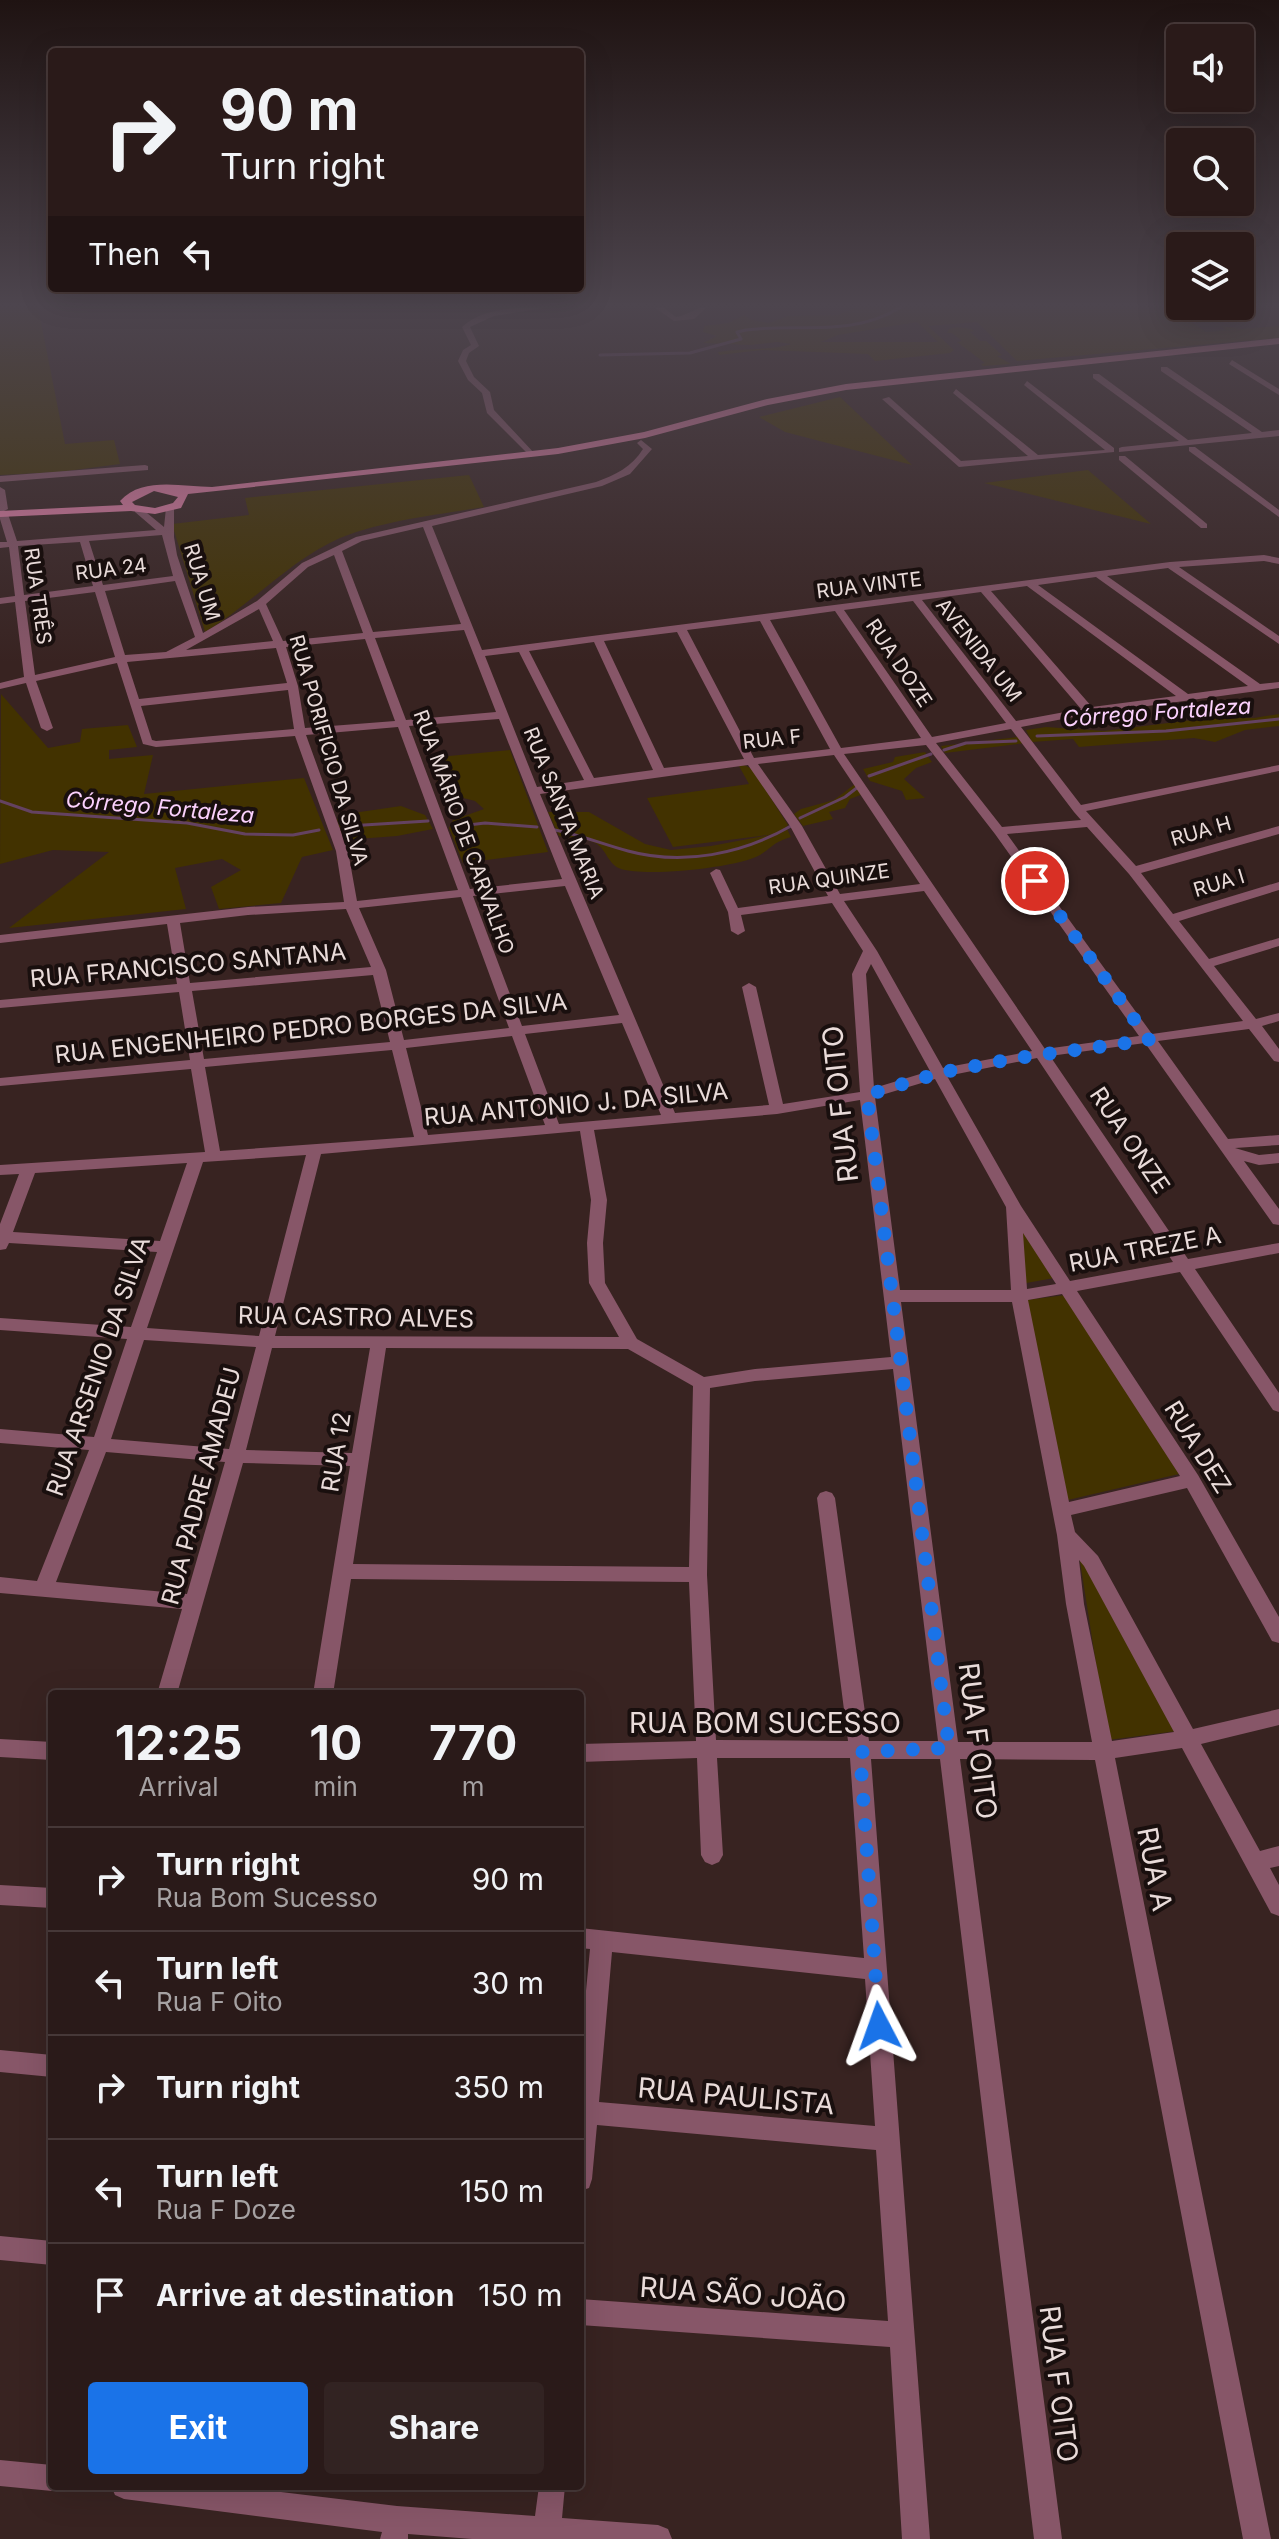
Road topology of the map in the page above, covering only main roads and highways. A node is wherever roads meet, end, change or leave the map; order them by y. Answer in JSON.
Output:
{"nodes":[{"id":1,"x":678,"y":425,"type":"edge"},
{"id":2,"x":707,"y":425,"type":"edge"},
{"id":3,"x":176,"y":500,"type":"junction"},
{"id":4,"x":132,"y":505,"type":"junction"},
{"id":5,"x":2,"y":511,"type":"edge"}],
"edges":[{"from":1,"to":3,"type":"main road"},
{"from":2,"to":3,"type":"main road"},
{"from":3,"to":4,"type":"main road"},
{"from":3,"to":4,"type":"main road"},
{"from":4,"to":5,"type":"main road"}]}
